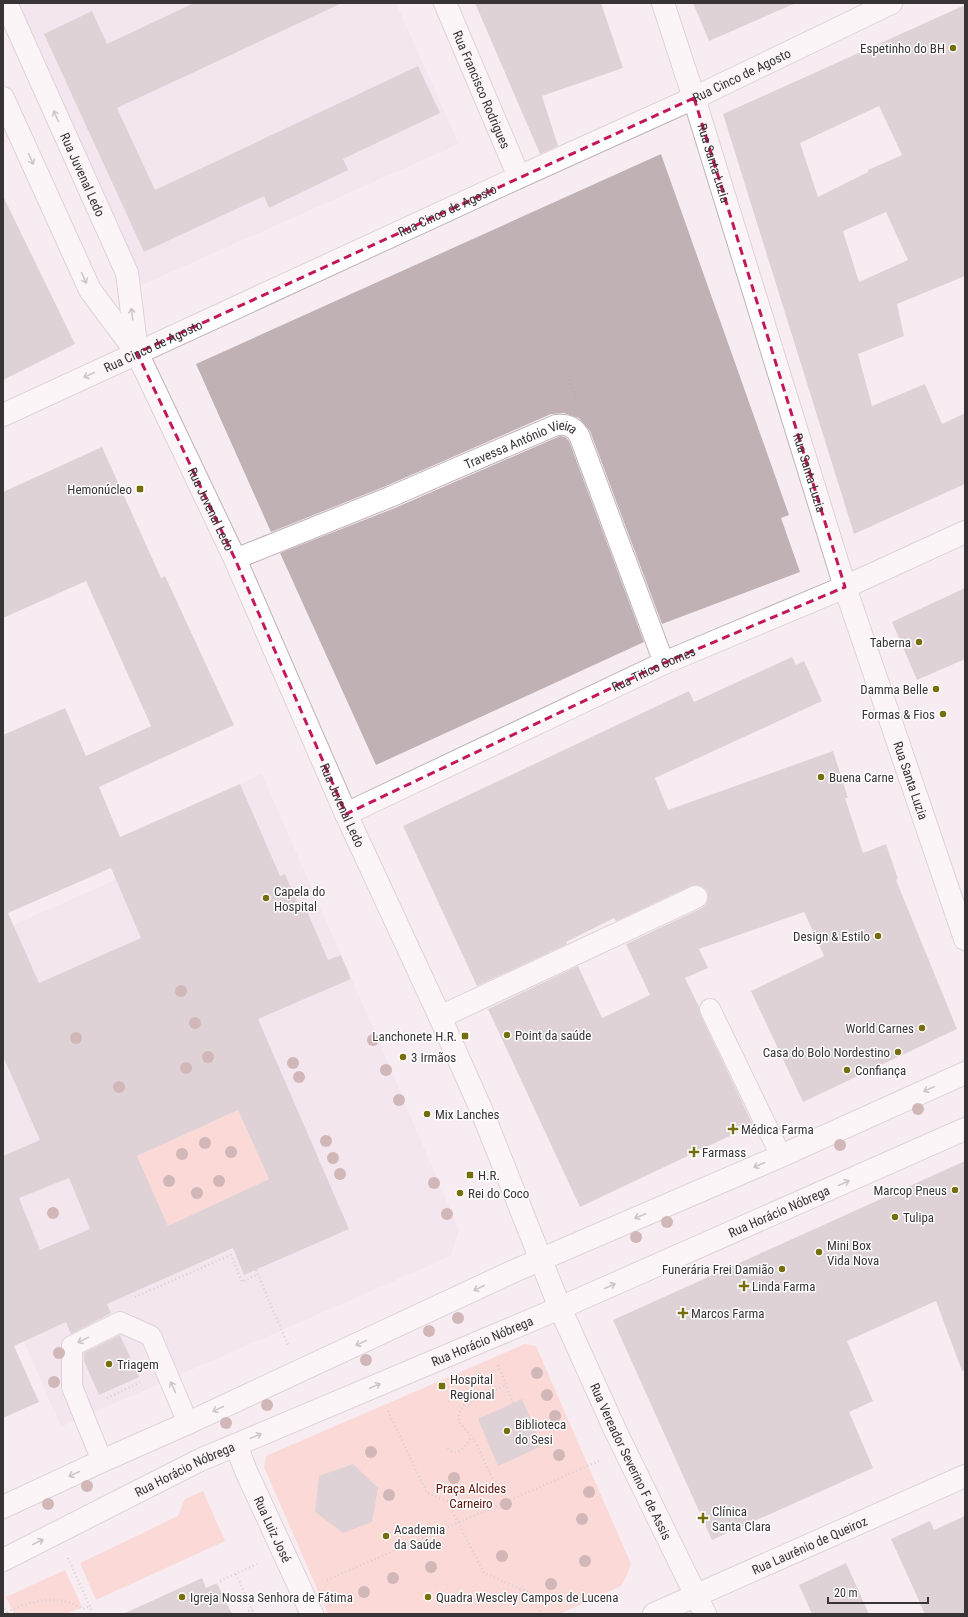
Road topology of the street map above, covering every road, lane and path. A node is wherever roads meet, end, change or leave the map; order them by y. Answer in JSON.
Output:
{"nodes":[{"id":1,"x":6,"y":3,"type":"edge"},
{"id":2,"x":445,"y":3,"type":"edge"},
{"id":3,"x":663,"y":3,"type":"edge"},
{"id":4,"x":891,"y":3,"type":"edge"},
{"id":5,"x":3,"y":98,"type":"edge"},
{"id":6,"x":694,"y":98,"type":"junction"},
{"id":7,"x":519,"y":177,"type":"junction"},
{"id":8,"x":137,"y":353,"type":"junction"},
{"id":9,"x":3,"y":415,"type":"edge"},
{"id":10,"x":965,"y":532,"type":"edge"},
{"id":11,"x":235,"y":559,"type":"junction"},
{"id":12,"x":845,"y":587,"type":"junction"},
{"id":13,"x":664,"y":663,"type":"junction"},
{"id":14,"x":346,"y":814,"type":"junction"},
{"id":15,"x":696,"y":896,"type":"dead end"},
{"id":16,"x":965,"y":939,"type":"edge"},
{"id":17,"x":710,"y":1009,"type":"dead end"},
{"id":18,"x":440,"y":1017,"type":"junction"},
{"id":19,"x":965,"y":1073,"type":"edge"},
{"id":20,"x":965,"y":1129,"type":"edge"},
{"id":21,"x":781,"y":1156,"type":"junction"},
{"id":22,"x":550,"y":1256,"type":"junction"},
{"id":23,"x":256,"y":1270,"type":"dead end"},
{"id":24,"x":258,"y":1274,"type":"junction"},
{"id":25,"x":560,"y":1308,"type":"junction"},
{"id":26,"x":120,"y":1322,"type":"junction"},
{"id":27,"x":497,"y":1362,"type":"dead end"},
{"id":28,"x":299,"y":1372,"type":"junction"},
{"id":29,"x":146,"y":1380,"type":"dead end"},
{"id":30,"x":377,"y":1385,"type":"junction"},
{"id":31,"x":506,"y":1385,"type":"junction"},
{"id":32,"x":104,"y":1399,"type":"dead end"},
{"id":33,"x":513,"y":1403,"type":"dead end"},
{"id":34,"x":188,"y":1423,"type":"junction"},
{"id":35,"x":471,"y":1436,"type":"junction"},
{"id":36,"x":236,"y":1445,"type":"junction"},
{"id":37,"x":448,"y":1448,"type":"dead end"},
{"id":38,"x":624,"y":1450,"type":"junction"},
{"id":39,"x":102,"y":1461,"type":"junction"},
{"id":40,"x":965,"y":1476,"type":"edge"},
{"id":41,"x":494,"y":1482,"type":"dead end"},
{"id":42,"x":3,"y":1507,"type":"edge"},
{"id":43,"x":458,"y":1523,"type":"junction"},
{"id":44,"x":282,"y":1551,"type":"junction"},
{"id":45,"x":3,"y":1560,"type":"edge"},
{"id":46,"x":236,"y":1574,"type":"junction"},
{"id":47,"x":220,"y":1581,"type":"dead end"},
{"id":48,"x":83,"y":1590,"type":"dead end"},
{"id":49,"x":301,"y":1591,"type":"junction"},
{"id":50,"x":3,"y":1605,"type":"edge"},
{"id":51,"x":700,"y":1605,"type":"edge"},
{"id":52,"x":90,"y":1606,"type":"junction"},
{"id":53,"x":252,"y":1609,"type":"junction"},
{"id":54,"x":92,"y":1611,"type":"dead end"},
{"id":55,"x":248,"y":1611,"type":"dead end"},
{"id":56,"x":7,"y":1614,"type":"edge"},
{"id":57,"x":254,"y":1614,"type":"edge"},
{"id":58,"x":312,"y":1614,"type":"edge"},
{"id":59,"x":541,"y":1614,"type":"edge"},
{"id":60,"x":654,"y":1614,"type":"edge"}],
"edges":[{"from":8,"to":1,"type":"street","name":"Rua Juvenal Ledo","one_way":true},
{"from":2,"to":7,"type":"street","name":"Rua Francisco Rodrigues"},
{"from":3,"to":6,"type":"street","name":"Rua Santa Luzia"},
{"from":4,"to":6,"type":"street","name":"Rua Cinco de Agosto"},
{"from":5,"to":8,"type":"street","name":"Rua Juvenal Ledo","one_way":true},
{"from":6,"to":7,"type":"street","name":"Rua Cinco de Agosto"},
{"from":6,"to":12,"type":"street","name":"Rua Santa Luzia"},
{"from":7,"to":8,"type":"street","name":"Rua Cinco de Agosto"},
{"from":8,"to":9,"type":"street","name":"Rua Cinco de Agosto","one_way":true},
{"from":8,"to":11,"type":"street","name":"Rua Juvenal Ledo"},
{"from":10,"to":12,"type":"street","name":"Rua Titico Gomes"},
{"from":11,"to":13,"type":"lane","name":"Travessa António Vieira"},
{"from":11,"to":14,"type":"street","name":"Rua Juvenal Ledo"},
{"from":12,"to":13,"type":"street","name":"Rua Titico Gomes"},
{"from":12,"to":16,"type":"street","name":"Rua Santa Luzia"},
{"from":13,"to":14,"type":"street","name":"Rua Titico Gomes"},
{"from":14,"to":18,"type":"street","name":"Rua Juvenal Ledo"},
{"from":15,"to":18,"type":"street"},
{"from":17,"to":21,"type":"lane"},
{"from":18,"to":22,"type":"street","name":"Rua Juvenal Ledo"},
{"from":19,"to":21,"type":"street","one_way":true},
{"from":25,"to":20,"type":"street","name":"Rua Horácio Nóbrega","one_way":true},
{"from":21,"to":22,"type":"street","one_way":true},
{"from":22,"to":25,"type":"street","name":"Rua Vereador Severino F de Assis"},
{"from":22,"to":28,"type":"street","one_way":true},
{"from":23,"to":24,"type":"path"},
{"from":24,"to":26,"type":"path"},
{"from":24,"to":28,"type":"path"},
{"from":25,"to":30,"type":"street","name":"Rua Horácio Nóbrega"},
{"from":25,"to":38,"type":"street","name":"Rua Vereador Severino F de Assis"},
{"from":34,"to":26,"type":"lane","one_way":true},
{"from":26,"to":39,"type":"lane","one_way":true},
{"from":27,"to":31,"type":"path"},
{"from":28,"to":34,"type":"street","one_way":true},
{"from":29,"to":32,"type":"path"},
{"from":36,"to":30,"type":"street","name":"Rua Horácio Nóbrega","one_way":true},
{"from":30,"to":43,"type":"path"},
{"from":31,"to":33,"type":"path"},
{"from":31,"to":35,"type":"path"},
{"from":34,"to":39,"type":"street"},
{"from":35,"to":37,"type":"path"},
{"from":35,"to":41,"type":"path"},
{"from":36,"to":44,"type":"street","name":"Rua Luiz José"},
{"from":45,"to":36,"type":"street","name":"Rua Horácio Nóbrega","one_way":true},
{"from":38,"to":43,"type":"path"},
{"from":38,"to":51,"type":"street","name":"Rua Vereador Severino F de Assis"},
{"from":39,"to":42,"type":"street","one_way":true},
{"from":40,"to":51,"type":"street","name":"Rua Laurênio de Queiroz"},
{"from":43,"to":49,"type":"path"},
{"from":43,"to":59,"type":"path"},
{"from":44,"to":46,"type":"path"},
{"from":44,"to":49,"type":"street","name":"Rua Luiz José"},
{"from":46,"to":47,"type":"path"},
{"from":46,"to":53,"type":"path"},
{"from":48,"to":52,"type":"path"},
{"from":49,"to":58,"type":"street","name":"Rua Luiz José"},
{"from":50,"to":56,"type":"path"},
{"from":51,"to":60,"type":"street","name":"Rua Laurênio de Queiroz"},
{"from":52,"to":54,"type":"path"},
{"from":52,"to":56,"type":"path"},
{"from":53,"to":55,"type":"path"},
{"from":53,"to":57,"type":"path"}]}
